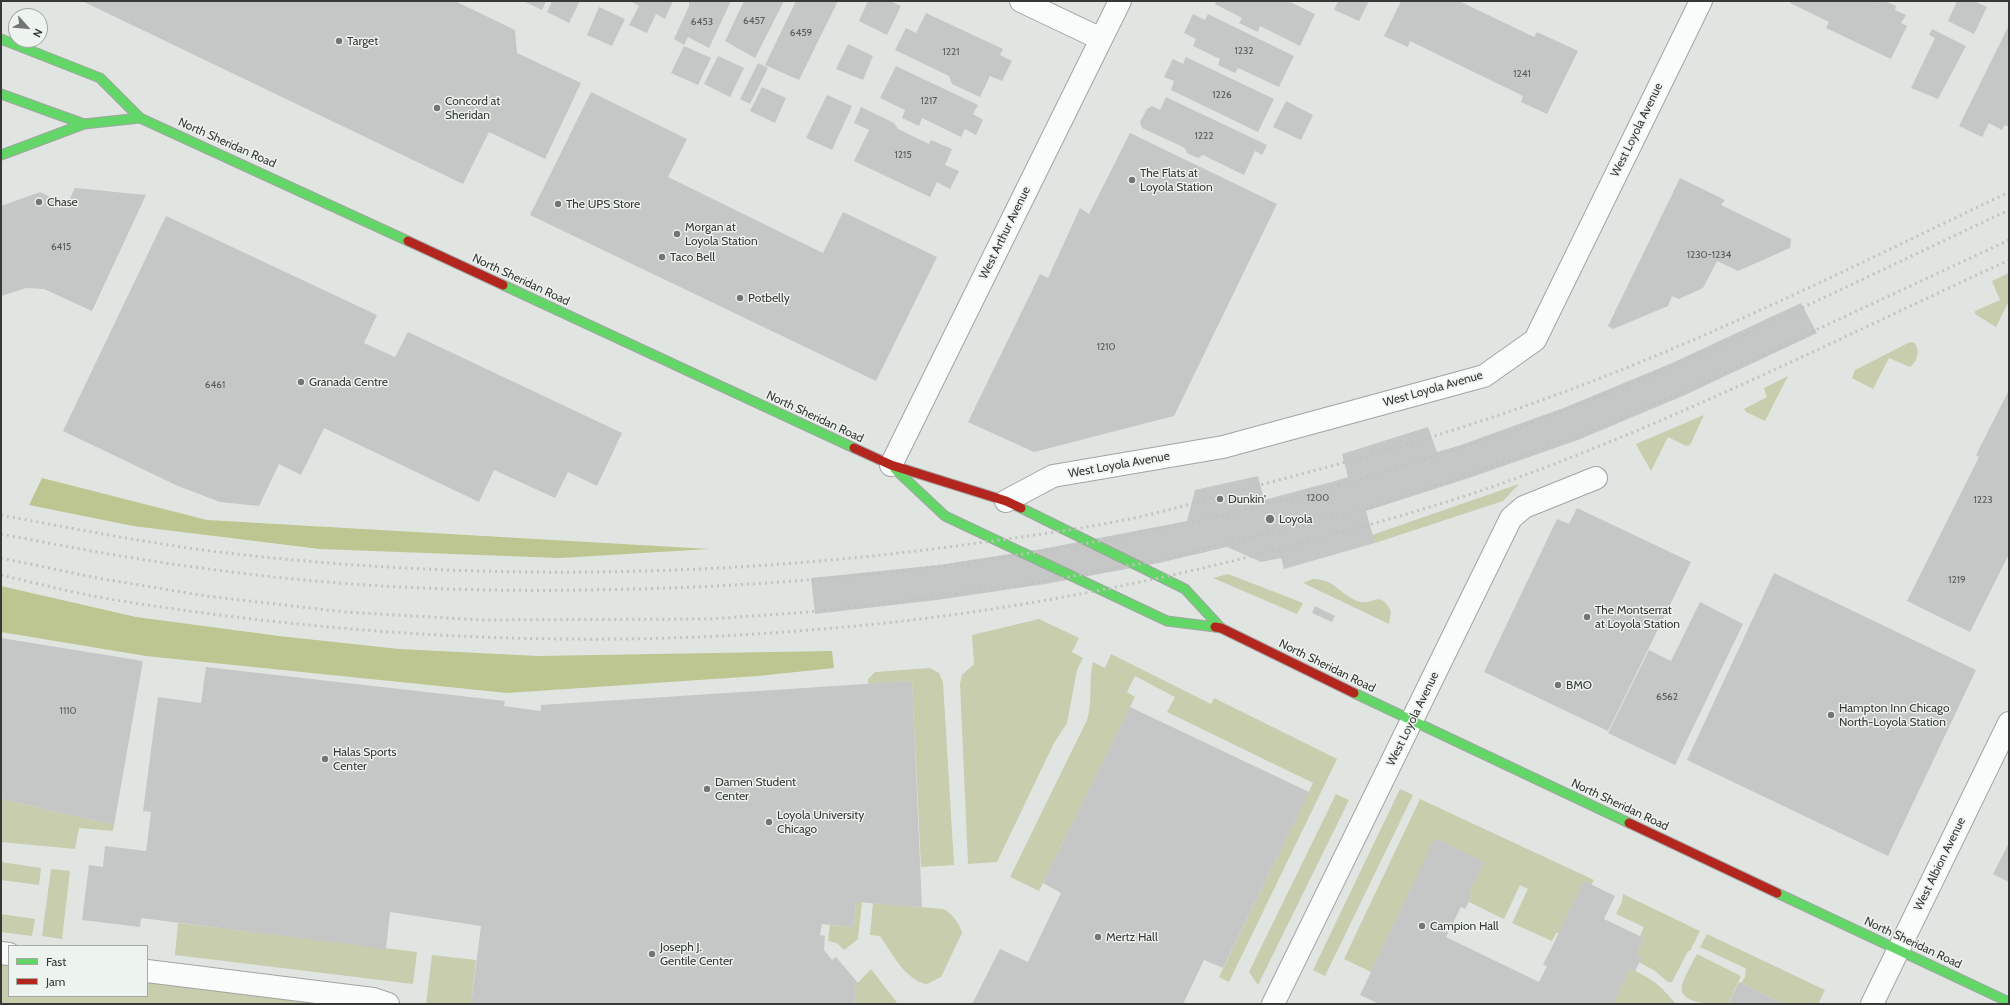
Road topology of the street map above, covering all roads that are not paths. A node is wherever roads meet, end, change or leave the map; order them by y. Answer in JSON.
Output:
{"nodes":[{"id":1,"x":1021,"y":1,"type":"edge"},
{"id":2,"x":1120,"y":1,"type":"edge"},
{"id":3,"x":1700,"y":1,"type":"edge"},
{"id":4,"x":1,"y":39,"type":"edge"},
{"id":5,"x":1101,"y":39,"type":"junction"},
{"id":6,"x":1,"y":94,"type":"edge"},
{"id":7,"x":140,"y":118,"type":"junction"},
{"id":8,"x":84,"y":124,"type":"junction"},
{"id":9,"x":1,"y":155,"type":"edge"},
{"id":10,"x":891,"y":465,"type":"junction"},
{"id":11,"x":1596,"y":478,"type":"dead end"},
{"id":12,"x":1006,"y":501,"type":"junction"},
{"id":13,"x":1221,"y":628,"type":"junction"},
{"id":14,"x":1412,"y":721,"type":"junction"},
{"id":15,"x":2009,"y":724,"type":"edge"},
{"id":16,"x":1899,"y":950,"type":"junction"},
{"id":17,"x":148,"y":971,"type":"edge"},
{"id":18,"x":2009,"y":1002,"type":"edge"},
{"id":19,"x":388,"y":1004,"type":"edge"},
{"id":20,"x":1273,"y":1004,"type":"edge"},
{"id":21,"x":1872,"y":1004,"type":"edge"}],
"edges":[{"from":1,"to":5,"type":"street"},
{"from":2,"to":5,"type":"street","name":"West Arthur Avenue"},
{"from":3,"to":12,"type":"street","name":"West Loyola Avenue"},
{"from":4,"to":7,"type":"main road","name":"North Sheridan Road"},
{"from":5,"to":10,"type":"street","name":"West Arthur Avenue"},
{"from":6,"to":8,"type":"main road"},
{"from":7,"to":8,"type":"main road"},
{"from":7,"to":10,"type":"main road","name":"North Sheridan Road"},
{"from":8,"to":9,"type":"main road"},
{"from":10,"to":12,"type":"main road","name":"North Sheridan Road"},
{"from":10,"to":13,"type":"main road","name":"North Sheridan Road"},
{"from":11,"to":14,"type":"street","name":"West Loyola Avenue"},
{"from":12,"to":13,"type":"main road","name":"North Sheridan Road"},
{"from":13,"to":14,"type":"main road","name":"North Sheridan Road"},
{"from":14,"to":16,"type":"main road","name":"North Sheridan Road"},
{"from":14,"to":20,"type":"street","name":"West Loyola Avenue"},
{"from":15,"to":16,"type":"street","name":"West Albion Avenue"},
{"from":16,"to":18,"type":"main road","name":"North Sheridan Road"},
{"from":16,"to":21,"type":"street","name":"West Albion Avenue"},
{"from":17,"to":19,"type":"street"}]}
